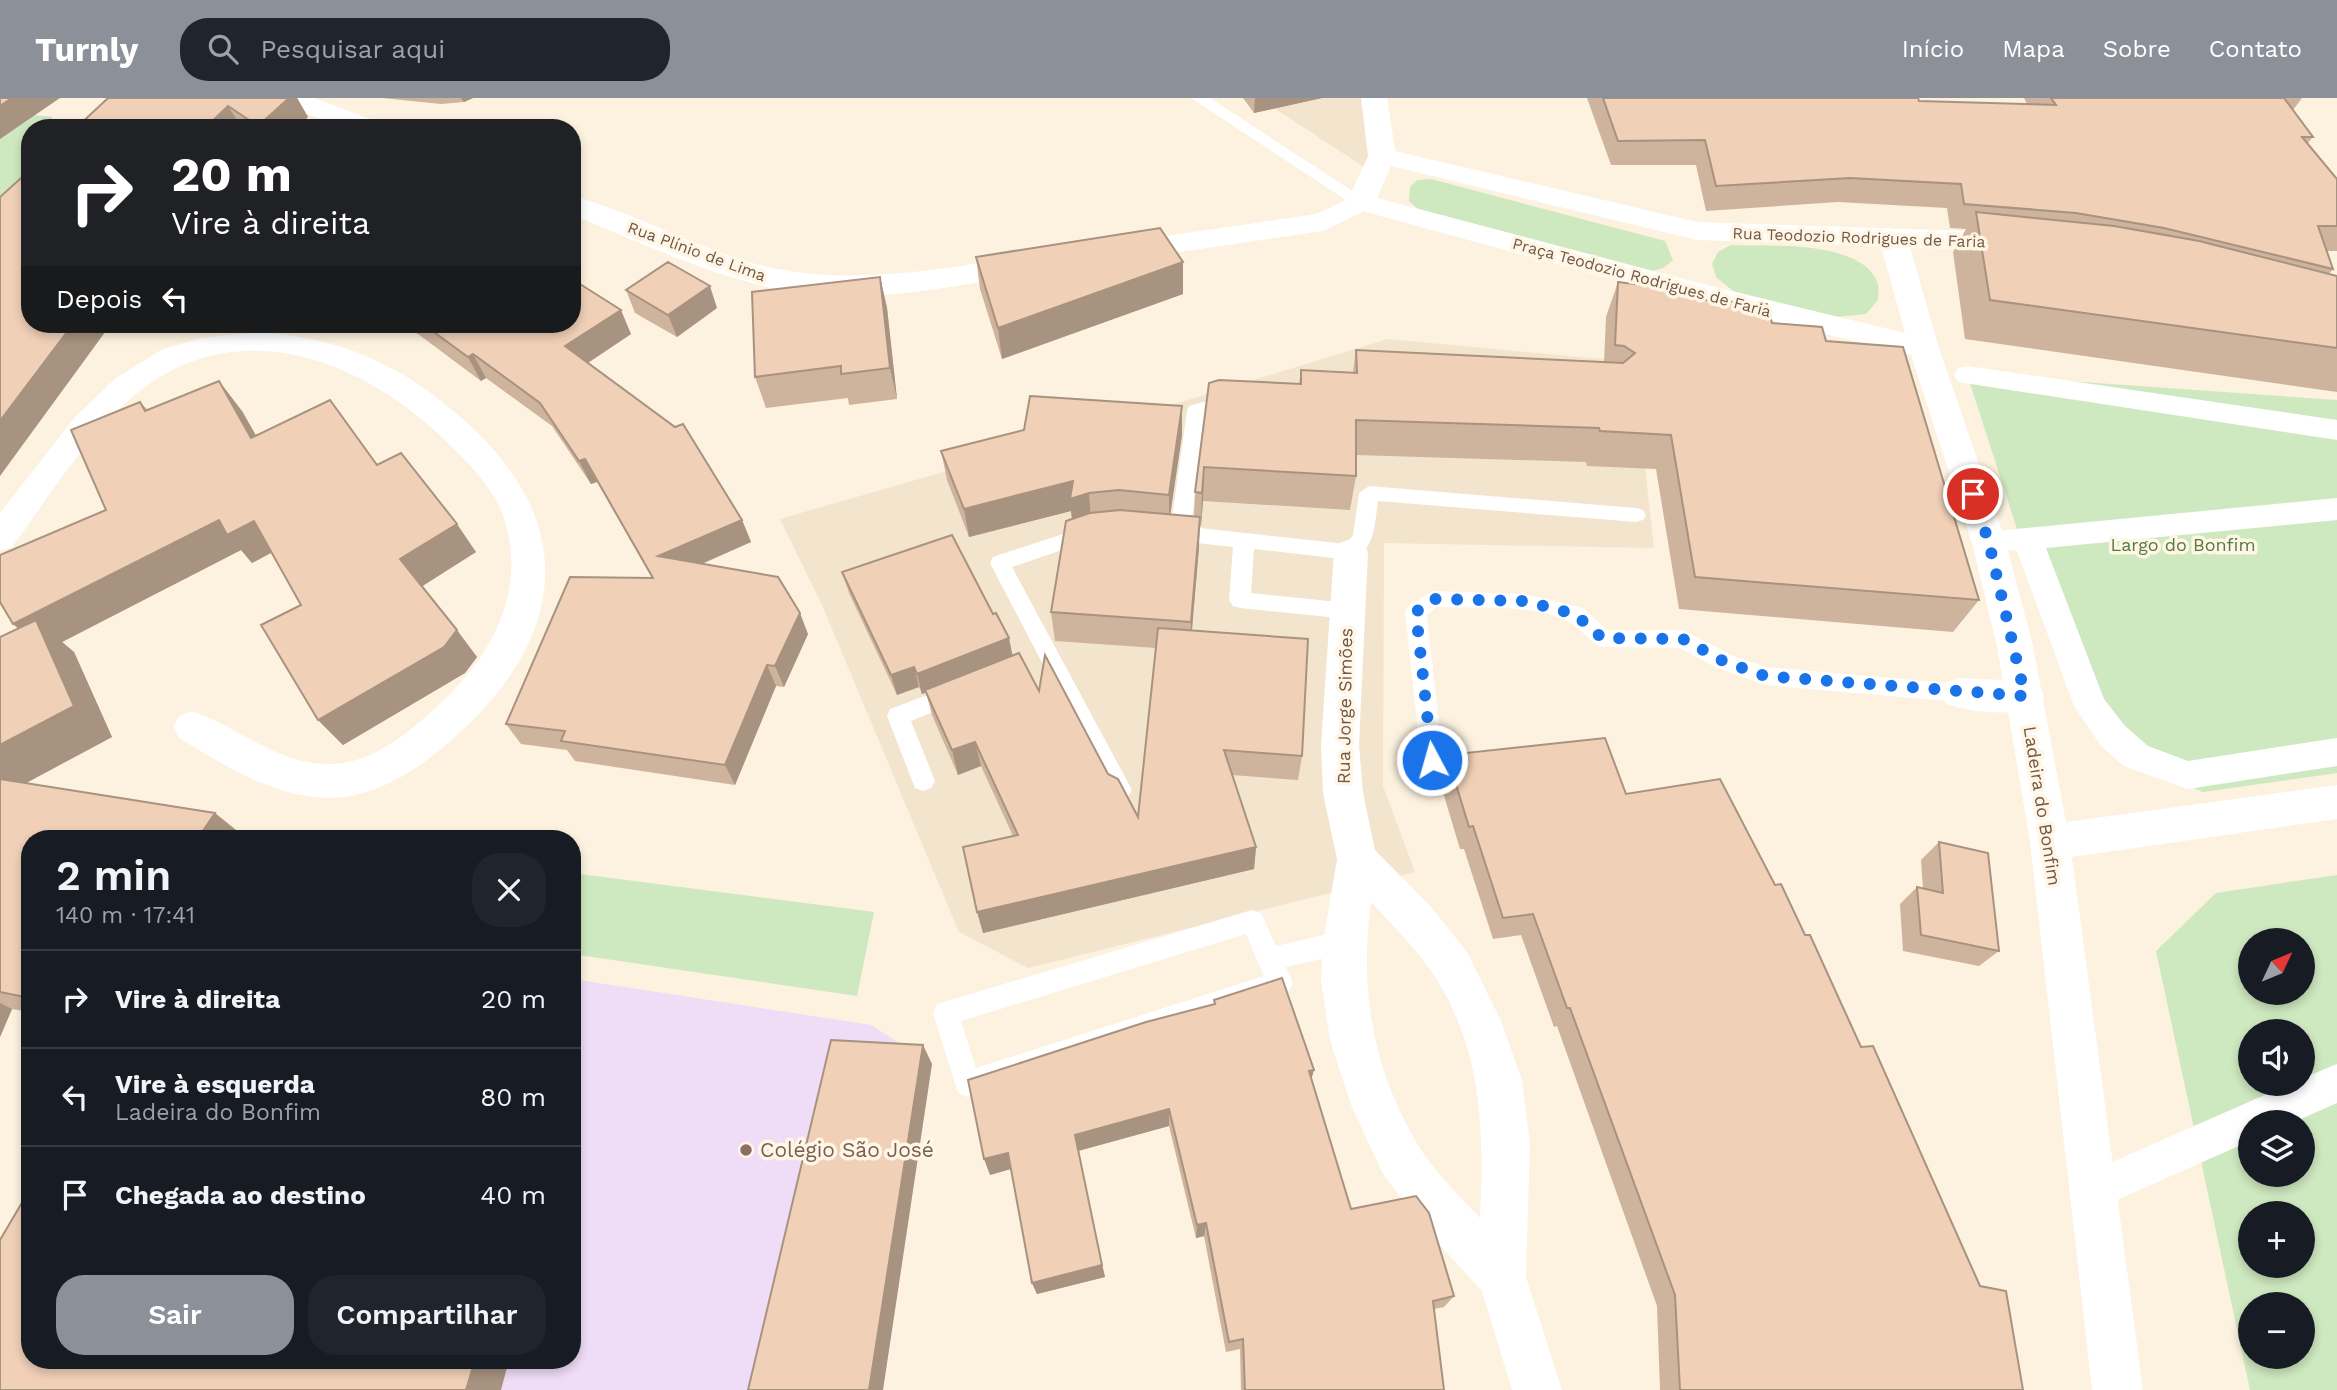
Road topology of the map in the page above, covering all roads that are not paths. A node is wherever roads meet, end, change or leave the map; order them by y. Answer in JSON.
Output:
{"nodes":[{"id":1,"x":290,"y":98,"type":"edge"},
{"id":2,"x":1199,"y":98,"type":"edge"},
{"id":3,"x":1374,"y":98,"type":"edge"},
{"id":4,"x":345,"y":119,"type":"edge"},
{"id":5,"x":1382,"y":156,"type":"junction"},
{"id":6,"x":1361,"y":202,"type":"junction"},
{"id":7,"x":581,"y":208,"type":"edge"},
{"id":8,"x":1893,"y":237,"type":"junction"},
{"id":9,"x":2035,"y":246,"type":"edge"},
{"id":10,"x":1696,"y":261,"type":"junction"},
{"id":11,"x":1924,"y":348,"type":"junction"},
{"id":12,"x":1968,"y":375,"type":"dead end"},
{"id":13,"x":1256,"y":395,"type":"edge"},
{"id":14,"x":2337,"y":429,"type":"edge"},
{"id":15,"x":2337,"y":509,"type":"edge"},
{"id":16,"x":1636,"y":515,"type":"dead end"},
{"id":17,"x":1111,"y":530,"type":"edge"},
{"id":18,"x":1144,"y":531,"type":"edge"},
{"id":19,"x":1180,"y":533,"type":"junction"},
{"id":20,"x":0,"y":538,"type":"edge"},
{"id":21,"x":1244,"y":541,"type":"junction"},
{"id":22,"x":2009,"y":541,"type":"junction"},
{"id":23,"x":1351,"y":552,"type":"junction"},
{"id":24,"x":1348,"y":611,"type":"junction"},
{"id":25,"x":1049,"y":656,"type":"junction"},
{"id":26,"x":1024,"y":666,"type":"edge"},
{"id":27,"x":974,"y":686,"type":"edge"},
{"id":28,"x":1959,"y":693,"type":"joint"},
{"id":29,"x":2025,"y":696,"type":"junction"},
{"id":30,"x":192,"y":727,"type":"dead end"},
{"id":31,"x":2337,"y":752,"type":"edge"},
{"id":32,"x":1432,"y":760,"type":"dead end"},
{"id":33,"x":923,"y":782,"type":"dead end"},
{"id":34,"x":1120,"y":790,"type":"edge"},
{"id":35,"x":2337,"y":802,"type":"edge"},
{"id":36,"x":2050,"y":842,"type":"junction"},
{"id":37,"x":1357,"y":859,"type":"junction"},
{"id":38,"x":1344,"y":942,"type":"junction"},
{"id":39,"x":1269,"y":959,"type":"junction"},
{"id":40,"x":2337,"y":1083,"type":"edge"},
{"id":41,"x":2092,"y":1191,"type":"junction"},
{"id":42,"x":1502,"y":1277,"type":"junction"},
{"id":43,"x":1537,"y":1390,"type":"edge"},
{"id":44,"x":2117,"y":1390,"type":"edge"}],
"edges":[{"from":1,"to":4,"type":"street"},
{"from":2,"to":6,"type":"lane"},
{"from":3,"to":5,"type":"street"},
{"from":5,"to":6,"type":"street"},
{"from":5,"to":10,"type":"street","name":"Rua Teodozio Rodrigues de Faria"},
{"from":6,"to":7,"type":"street","name":"Rua Plínio de Lima"},
{"from":6,"to":10,"type":"street","name":"Praça Teodozio Rodrigues de Faria"},
{"from":8,"to":9,"type":"street","name":"Rua Teodozio Rodrigues de Faria"},
{"from":8,"to":10,"type":"street","name":"Rua Teodozio Rodrigues de Faria"},
{"from":8,"to":11,"type":"street","name":"Ladeira do Bonfim"},
{"from":10,"to":11,"type":"street","name":"Praça Teodozio Rodrigues de Faria"},
{"from":11,"to":22,"type":"street","name":"Ladeira do Bonfim"},
{"from":12,"to":14,"type":"street"},
{"from":13,"to":19,"type":"lane"},
{"from":15,"to":22,"type":"street"},
{"from":16,"to":23,"type":"lane"},
{"from":17,"to":25,"type":"lane"},
{"from":18,"to":19,"type":"lane"},
{"from":19,"to":21,"type":"lane"},
{"from":20,"to":30,"type":"street"},
{"from":21,"to":23,"type":"lane"},
{"from":21,"to":24,"type":"lane"},
{"from":22,"to":29,"type":"street","name":"Ladeira do Bonfim"},
{"from":22,"to":31,"type":"street"},
{"from":23,"to":24,"type":"street","name":"Rua Jorge Simões"},
{"from":24,"to":37,"type":"street","name":"Rua Jorge Simões"},
{"from":25,"to":26,"type":"lane"},
{"from":25,"to":34,"type":"lane"},
{"from":27,"to":33,"type":"lane"},
{"from":28,"to":29,"type":"street"},
{"from":28,"to":32,"type":"lane"},
{"from":29,"to":36,"type":"street","name":"Ladeira do Bonfim"},
{"from":35,"to":36,"type":"street"},
{"from":36,"to":41,"type":"street","name":"Ladeira do Bonfim"},
{"from":37,"to":38,"type":"street","name":"Rua Jorge Simões"},
{"from":37,"to":42,"type":"street","name":"Rua Jorge Simões"},
{"from":38,"to":39,"type":"lane"},
{"from":38,"to":42,"type":"street","name":"Rua Jorge Simões"},
{"from":39,"to":39,"type":"lane"},
{"from":40,"to":41,"type":"street"},
{"from":41,"to":44,"type":"street","name":"Ladeira do Bonfim"},
{"from":42,"to":43,"type":"street","name":"Rua Jorge Simões"}]}
